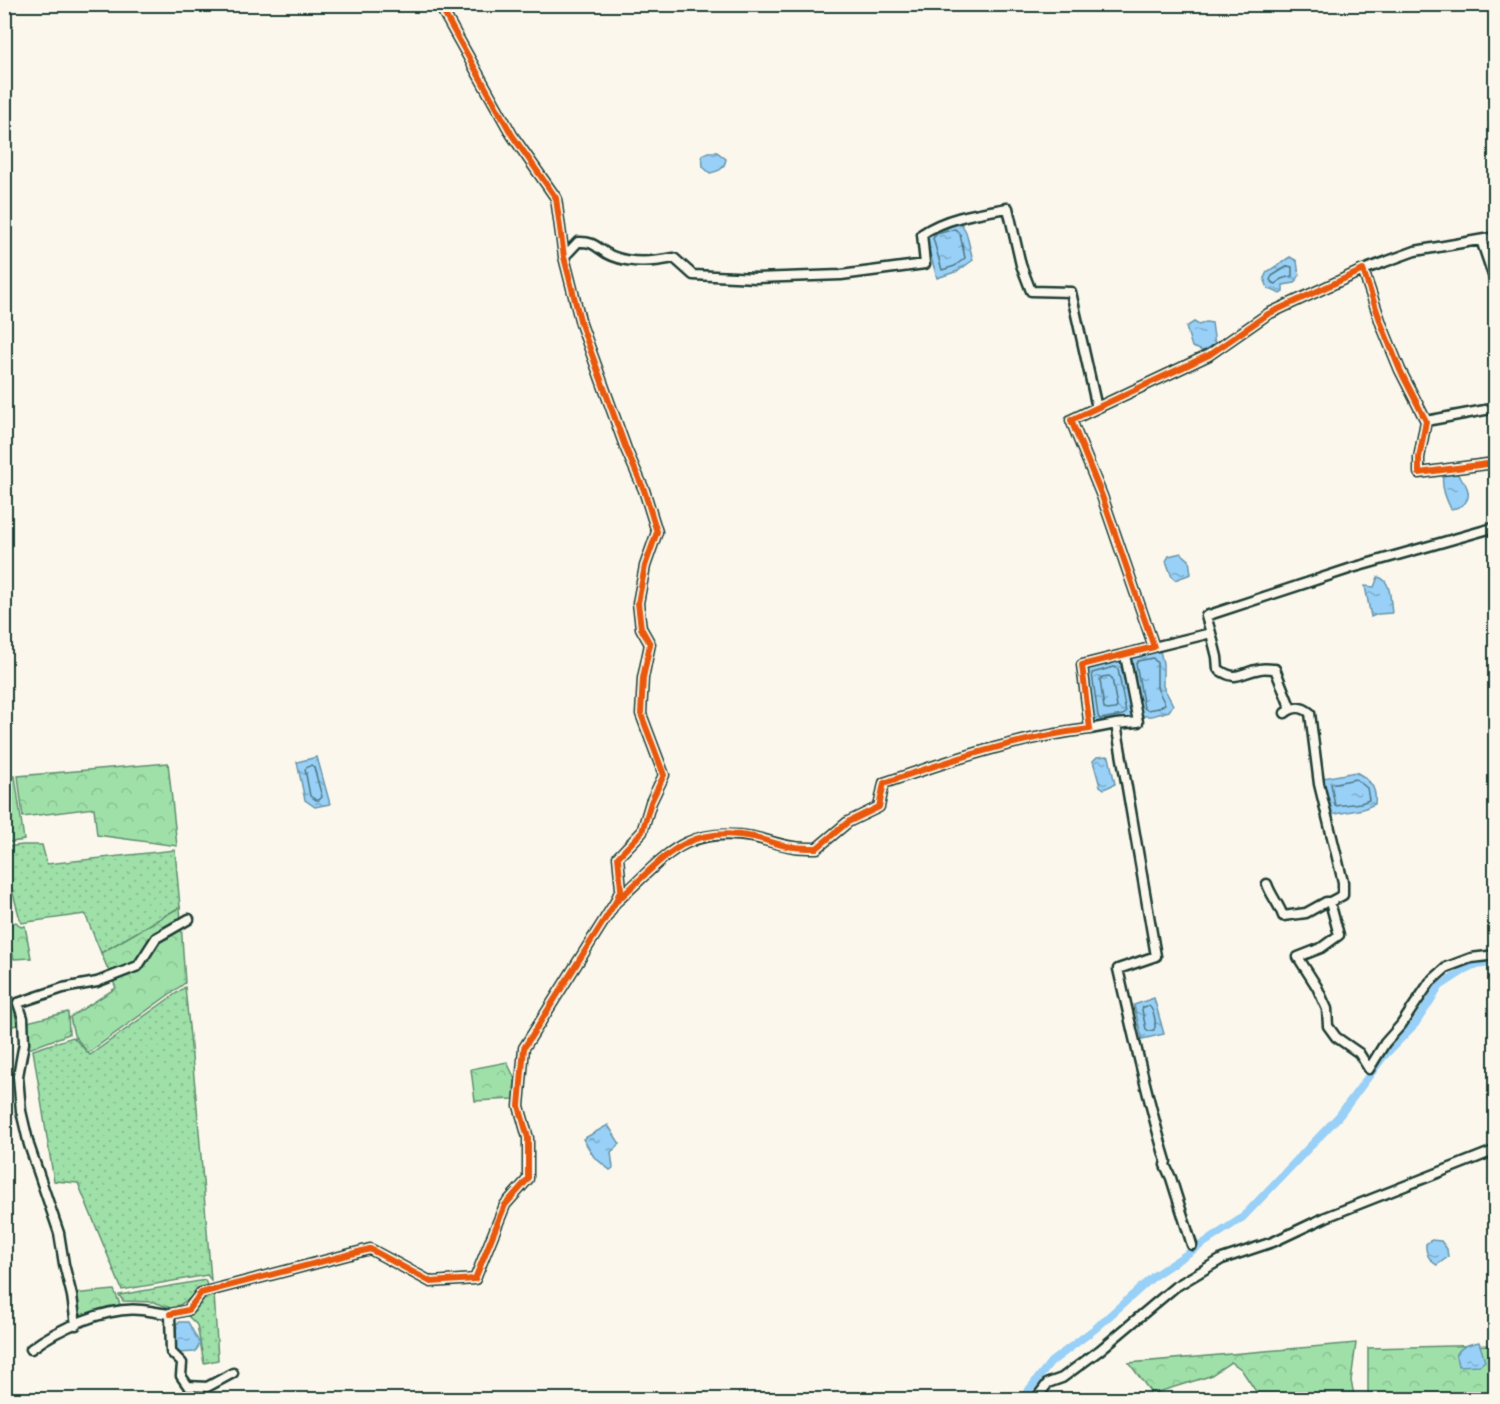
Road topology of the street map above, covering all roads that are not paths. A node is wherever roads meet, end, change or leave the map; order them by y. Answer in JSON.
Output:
{"nodes":[{"id":1,"x":439,"y":4,"type":"edge"},
{"id":2,"x":1496,"y":237,"type":"edge"},
{"id":3,"x":1481,"y":240,"type":"junction"},
{"id":4,"x":564,"y":257,"type":"junction"},
{"id":5,"x":1363,"y":270,"type":"junction"},
{"id":6,"x":1496,"y":284,"type":"edge"},
{"id":7,"x":1097,"y":408,"type":"junction"},
{"id":8,"x":1496,"y":408,"type":"edge"},
{"id":9,"x":1426,"y":421,"type":"junction"},
{"id":10,"x":1487,"y":464,"type":"dead end"},
{"id":11,"x":1496,"y":527,"type":"edge"},
{"id":12,"x":1211,"y":633,"type":"junction"},
{"id":13,"x":1154,"y":647,"type":"junction"},
{"id":14,"x":1125,"y":655,"type":"junction"},
{"id":15,"x":1116,"y":724,"type":"junction"},
{"id":16,"x":1090,"y":729,"type":"junction"},
{"id":17,"x":1267,"y":884,"type":"dead end"},
{"id":18,"x":1330,"y":902,"type":"junction"},
{"id":19,"x":615,"y":903,"type":"junction"},
{"id":20,"x":189,"y":919,"type":"dead end"},
{"id":21,"x":1496,"y":955,"type":"edge"},
{"id":22,"x":1496,"y":1150,"type":"edge"},
{"id":23,"x":1192,"y":1245,"type":"dead end"},
{"id":24,"x":170,"y":1314,"type":"junction"},
{"id":25,"x":76,"y":1325,"type":"junction"},
{"id":26,"x":31,"y":1349,"type":"dead end"},
{"id":27,"x":233,"y":1373,"type":"dead end"},
{"id":28,"x":1035,"y":1400,"type":"edge"}],
"edges":[{"from":1,"to":4,"type":"street"},
{"from":2,"to":3,"type":"street"},
{"from":3,"to":5,"type":"street"},
{"from":3,"to":6,"type":"street"},
{"from":4,"to":7,"type":"street"},
{"from":4,"to":19,"type":"street"},
{"from":5,"to":7,"type":"street"},
{"from":5,"to":9,"type":"street"},
{"from":7,"to":13,"type":"street"},
{"from":8,"to":9,"type":"street"},
{"from":9,"to":10,"type":"street"},
{"from":11,"to":12,"type":"street"},
{"from":12,"to":13,"type":"street"},
{"from":12,"to":18,"type":"street"},
{"from":13,"to":14,"type":"street"},
{"from":14,"to":15,"type":"street"},
{"from":14,"to":16,"type":"street"},
{"from":15,"to":16,"type":"street"},
{"from":15,"to":23,"type":"street"},
{"from":16,"to":19,"type":"street"},
{"from":17,"to":18,"type":"street"},
{"from":18,"to":21,"type":"street"},
{"from":19,"to":24,"type":"street"},
{"from":20,"to":25,"type":"street"},
{"from":22,"to":28,"type":"street"},
{"from":24,"to":25,"type":"street"},
{"from":24,"to":27,"type":"street"},
{"from":25,"to":26,"type":"street"}]}
